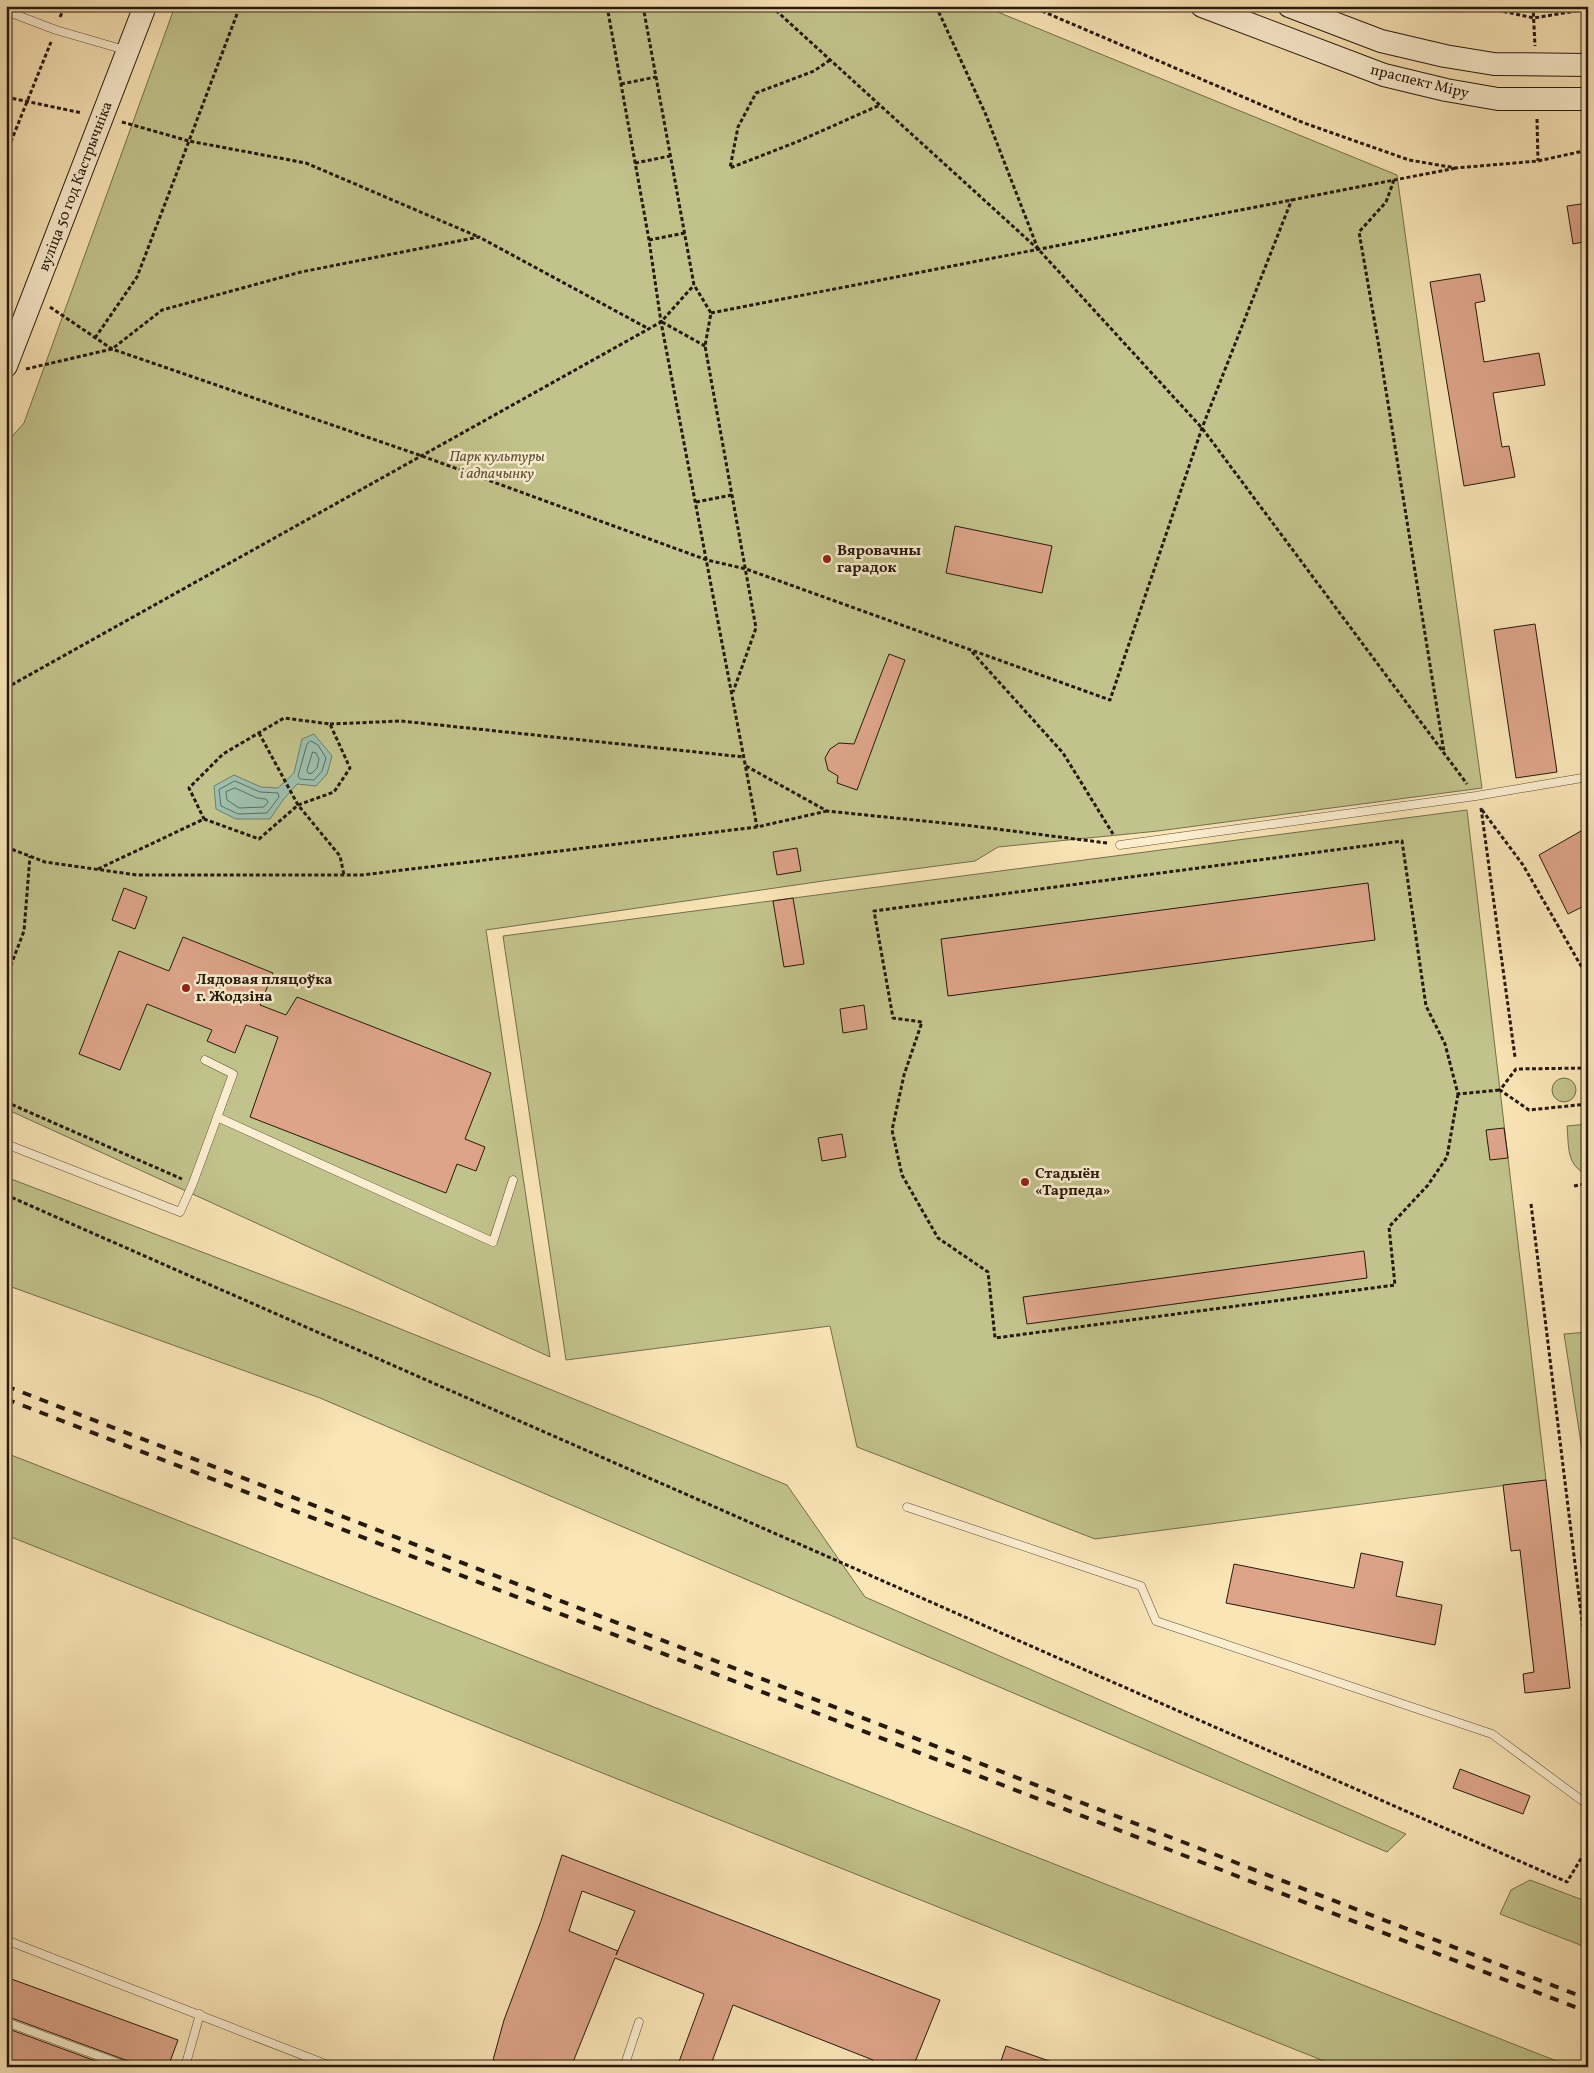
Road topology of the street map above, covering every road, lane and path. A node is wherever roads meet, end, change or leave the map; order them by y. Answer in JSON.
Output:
{"nodes":[{"id":1,"x":65,"y":6,"type":"edge"},
{"id":2,"x":145,"y":6,"type":"edge"},
{"id":3,"x":240,"y":6,"type":"edge"},
{"id":4,"x":614,"y":6,"type":"edge"},
{"id":5,"x":643,"y":6,"type":"edge"},
{"id":6,"x":771,"y":6,"type":"edge"},
{"id":7,"x":936,"y":6,"type":"edge"},
{"id":8,"x":1030,"y":6,"type":"edge"},
{"id":9,"x":1202,"y":6,"type":"edge"},
{"id":10,"x":1289,"y":6,"type":"edge"},
{"id":11,"x":1478,"y":6,"type":"edge"},
{"id":12,"x":1533,"y":6,"type":"edge"},
{"id":13,"x":607,"y":7,"type":"edge"},
{"id":14,"x":1588,"y":9,"type":"edge"},
{"id":15,"x":6,"y":11,"type":"edge"},
{"id":16,"x":1534,"y":18,"type":"junction"},
{"id":17,"x":56,"y":30,"type":"junction"},
{"id":18,"x":127,"y":51,"type":"junction"},
{"id":19,"x":830,"y":60,"type":"junction"},
{"id":20,"x":1588,"y":65,"type":"edge"},
{"id":21,"x":656,"y":77,"type":"junction"},
{"id":22,"x":621,"y":84,"type":"junction"},
{"id":23,"x":1588,"y":100,"type":"edge"},
{"id":24,"x":880,"y":105,"type":"junction"},
{"id":25,"x":189,"y":141,"type":"junction"},
{"id":26,"x":1588,"y":150,"type":"edge"},
{"id":27,"x":6,"y":154,"type":"edge"},
{"id":28,"x":670,"y":156,"type":"junction"},
{"id":29,"x":635,"y":163,"type":"junction"},
{"id":30,"x":1456,"y":168,"type":"junction"},
{"id":31,"x":1394,"y":179,"type":"junction"},
{"id":32,"x":1292,"y":199,"type":"junction"},
{"id":33,"x":684,"y":233,"type":"junction"},
{"id":34,"x":480,"y":237,"type":"junction"},
{"id":35,"x":649,"y":240,"type":"junction"},
{"id":36,"x":1039,"y":250,"type":"junction"},
{"id":37,"x":694,"y":284,"type":"junction"},
{"id":38,"x":33,"y":296,"type":"junction"},
{"id":39,"x":711,"y":313,"type":"junction"},
{"id":40,"x":661,"y":322,"type":"junction"},
{"id":41,"x":649,"y":329,"type":"junction"},
{"id":42,"x":95,"y":338,"type":"junction"},
{"id":43,"x":705,"y":346,"type":"junction"},
{"id":44,"x":112,"y":348,"type":"junction"},
{"id":45,"x":16,"y":368,"type":"edge"},
{"id":46,"x":1202,"y":428,"type":"junction"},
{"id":47,"x":422,"y":456,"type":"junction"},
{"id":48,"x":732,"y":495,"type":"junction"},
{"id":49,"x":696,"y":502,"type":"junction"},
{"id":50,"x":707,"y":560,"type":"junction"},
{"id":51,"x":746,"y":570,"type":"junction"},
{"id":52,"x":970,"y":650,"type":"junction"},
{"id":53,"x":6,"y":688,"type":"edge"},
{"id":54,"x":732,"y":693,"type":"junction"},
{"id":55,"x":330,"y":724,"type":"junction"},
{"id":56,"x":259,"y":733,"type":"junction"},
{"id":57,"x":1444,"y":753,"type":"junction"},
{"id":58,"x":744,"y":757,"type":"junction"},
{"id":59,"x":746,"y":766,"type":"junction"},
{"id":60,"x":1588,"y":777,"type":"edge"},
{"id":61,"x":1476,"y":796,"type":"junction"},
{"id":62,"x":298,"y":805,"type":"junction"},
{"id":63,"x":1482,"y":809,"type":"junction"},
{"id":64,"x":827,"y":811,"type":"junction"},
{"id":65,"x":204,"y":819,"type":"junction"},
{"id":66,"x":757,"y":826,"type":"junction"},
{"id":67,"x":1120,"y":845,"type":"junction"},
{"id":68,"x":6,"y":847,"type":"edge"},
{"id":69,"x":30,"y":856,"type":"junction"},
{"id":70,"x":97,"y":869,"type":"junction"},
{"id":71,"x":344,"y":875,"type":"junction"},
{"id":72,"x":6,"y":978,"type":"edge"},
{"id":73,"x":1588,"y":978,"type":"edge"},
{"id":74,"x":1515,"y":1057,"type":"dead end"},
{"id":75,"x":205,"y":1060,"type":"dead end"},
{"id":76,"x":1588,"y":1068,"type":"edge"},
{"id":77,"x":1500,"y":1090,"type":"junction"},
{"id":78,"x":1458,"y":1094,"type":"junction"},
{"id":79,"x":6,"y":1102,"type":"edge"},
{"id":80,"x":1588,"y":1104,"type":"edge"},
{"id":81,"x":217,"y":1117,"type":"junction"},
{"id":82,"x":6,"y":1144,"type":"edge"},
{"id":83,"x":513,"y":1180,"type":"dead end"},
{"id":84,"x":193,"y":1183,"type":"junction"},
{"id":85,"x":1588,"y":1184,"type":"edge"},
{"id":86,"x":1574,"y":1186,"type":"dead end"},
{"id":87,"x":6,"y":1195,"type":"edge"},
{"id":88,"x":1531,"y":1204,"type":"dead end"},
{"id":89,"x":907,"y":1507,"type":"dead end"},
{"id":90,"x":1588,"y":1670,"type":"edge"},
{"id":91,"x":1588,"y":1805,"type":"edge"},
{"id":92,"x":1588,"y":1847,"type":"edge"},
{"id":93,"x":6,"y":1940,"type":"edge"},
{"id":94,"x":200,"y":2014,"type":"junction"},
{"id":95,"x":6,"y":2022,"type":"edge"},
{"id":96,"x":639,"y":2022,"type":"dead end"},
{"id":97,"x":129,"y":2067,"type":"edge"},
{"id":98,"x":185,"y":2067,"type":"edge"},
{"id":99,"x":333,"y":2067,"type":"edge"},
{"id":100,"x":624,"y":2067,"type":"edge"}],
"edges":[{"from":1,"to":17,"type":"path"},
{"from":2,"to":18,"type":"main road","name":"вуліца 50 год Кастрычніка"},
{"from":3,"to":25,"type":"path"},
{"from":4,"to":13,"type":"path"},
{"from":5,"to":21,"type":"path"},
{"from":6,"to":19,"type":"path"},
{"from":7,"to":36,"type":"path"},
{"from":8,"to":30,"type":"path"},
{"from":9,"to":23,"type":"main road","name":"праспект Міру"},
{"from":10,"to":20,"type":"main road","name":"праспект Міру"},
{"from":11,"to":16,"type":"path"},
{"from":12,"to":16,"type":"path"},
{"from":13,"to":22,"type":"path"},
{"from":14,"to":16,"type":"path"},
{"from":15,"to":17,"type":"lane"},
{"from":17,"to":18,"type":"lane"},
{"from":17,"to":27,"type":"path"},
{"from":18,"to":38,"type":"main road","name":"вуліца 50 год Кастрычніка"},
{"from":19,"to":24,"type":"path"},
{"from":19,"to":24,"type":"path"},
{"from":21,"to":22,"type":"path"},
{"from":21,"to":28,"type":"path"},
{"from":22,"to":29,"type":"path"},
{"from":24,"to":36,"type":"path"},
{"from":25,"to":34,"type":"path"},
{"from":25,"to":42,"type":"path"},
{"from":26,"to":30,"type":"path"},
{"from":28,"to":29,"type":"path"},
{"from":28,"to":33,"type":"path"},
{"from":29,"to":35,"type":"path"},
{"from":30,"to":31,"type":"path"},
{"from":31,"to":32,"type":"path"},
{"from":31,"to":57,"type":"path"},
{"from":32,"to":36,"type":"path"},
{"from":32,"to":46,"type":"path"},
{"from":33,"to":35,"type":"path"},
{"from":33,"to":37,"type":"path"},
{"from":34,"to":41,"type":"path"},
{"from":34,"to":44,"type":"path"},
{"from":35,"to":40,"type":"path"},
{"from":36,"to":39,"type":"path"},
{"from":36,"to":46,"type":"path"},
{"from":37,"to":39,"type":"path"},
{"from":37,"to":40,"type":"path"},
{"from":38,"to":42,"type":"path"},
{"from":38,"to":45,"type":"main road","name":"вуліца 50 год Кастрычніка"},
{"from":39,"to":43,"type":"path"},
{"from":40,"to":41,"type":"path"},
{"from":40,"to":43,"type":"path"},
{"from":40,"to":49,"type":"path"},
{"from":41,"to":47,"type":"path"},
{"from":42,"to":44,"type":"path"},
{"from":43,"to":48,"type":"path"},
{"from":44,"to":45,"type":"path"},
{"from":44,"to":47,"type":"path"},
{"from":46,"to":52,"type":"path"},
{"from":46,"to":57,"type":"path"},
{"from":47,"to":50,"type":"path"},
{"from":47,"to":53,"type":"path"},
{"from":48,"to":49,"type":"path"},
{"from":48,"to":51,"type":"path"},
{"from":49,"to":50,"type":"path"},
{"from":50,"to":51,"type":"path"},
{"from":50,"to":54,"type":"path"},
{"from":51,"to":52,"type":"path"},
{"from":51,"to":54,"type":"path"},
{"from":52,"to":67,"type":"path"},
{"from":54,"to":58,"type":"path"},
{"from":55,"to":56,"type":"path"},
{"from":55,"to":58,"type":"path"},
{"from":55,"to":62,"type":"path"},
{"from":56,"to":62,"type":"path"},
{"from":56,"to":65,"type":"path"},
{"from":57,"to":61,"type":"path"},
{"from":58,"to":59,"type":"path"},
{"from":59,"to":64,"type":"path"},
{"from":59,"to":66,"type":"path"},
{"from":60,"to":61,"type":"lane"},
{"from":61,"to":63,"type":"path"},
{"from":61,"to":67,"type":"lane"},
{"from":62,"to":65,"type":"path"},
{"from":62,"to":71,"type":"path"},
{"from":63,"to":73,"type":"path"},
{"from":63,"to":74,"type":"path"},
{"from":64,"to":66,"type":"path"},
{"from":64,"to":67,"type":"path"},
{"from":65,"to":70,"type":"path"},
{"from":66,"to":71,"type":"path"},
{"from":68,"to":69,"type":"path"},
{"from":69,"to":70,"type":"path"},
{"from":69,"to":72,"type":"path"},
{"from":70,"to":71,"type":"path"},
{"from":75,"to":81,"type":"lane"},
{"from":76,"to":77,"type":"path"},
{"from":77,"to":78,"type":"path"},
{"from":77,"to":80,"type":"path"},
{"from":78,"to":78,"type":"path"},
{"from":79,"to":84,"type":"path"},
{"from":81,"to":83,"type":"lane"},
{"from":81,"to":84,"type":"lane"},
{"from":82,"to":84,"type":"lane"},
{"from":85,"to":86,"type":"path"},
{"from":87,"to":92,"type":"path"},
{"from":88,"to":90,"type":"path"},
{"from":89,"to":91,"type":"lane"},
{"from":93,"to":94,"type":"lane"},
{"from":94,"to":98,"type":"lane"},
{"from":94,"to":99,"type":"lane"},
{"from":95,"to":97,"type":"lane"},
{"from":96,"to":100,"type":"lane"}]}
